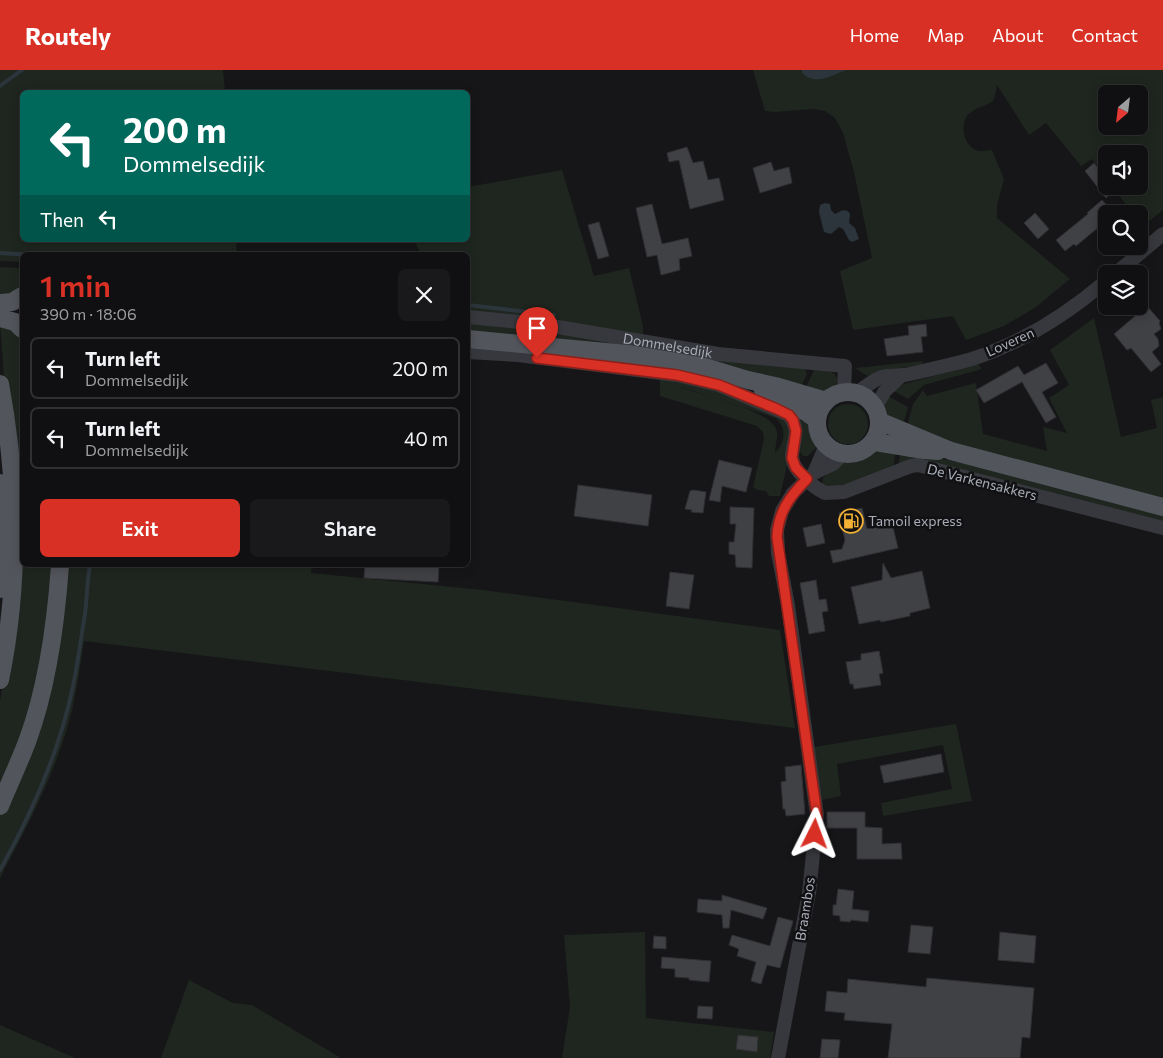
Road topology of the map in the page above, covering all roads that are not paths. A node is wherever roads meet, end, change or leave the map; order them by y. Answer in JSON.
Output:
{"nodes":[{"id":1,"x":1163,"y":234,"type":"edge"},
{"id":2,"x":1126,"y":265,"type":"edge"},
{"id":3,"x":1098,"y":288,"type":"edge"},
{"id":4,"x":20,"y":297,"type":"edge"},
{"id":5,"x":0,"y":303,"type":"edge"},
{"id":6,"x":470,"y":317,"type":"edge"},
{"id":7,"x":0,"y":318,"type":"edge"},
{"id":8,"x":20,"y":327,"type":"edge"},
{"id":9,"x":470,"y":339,"type":"edge"},
{"id":10,"x":470,"y":352,"type":"edge"},
{"id":11,"x":902,"y":375,"type":"junction"},
{"id":12,"x":748,"y":380,"type":"junction"},
{"id":13,"x":0,"y":384,"type":"edge"},
{"id":14,"x":850,"y":393,"type":"junction"},
{"id":15,"x":826,"y":401,"type":"junction"},
{"id":16,"x":877,"y":415,"type":"junction"},
{"id":17,"x":817,"y":420,"type":"junction"},
{"id":18,"x":873,"y":442,"type":"junction"},
{"id":19,"x":826,"y":445,"type":"junction"},
{"id":20,"x":951,"y":451,"type":"junction"},
{"id":21,"x":843,"y":454,"type":"junction"},
{"id":22,"x":810,"y":476,"type":"junction"},
{"id":23,"x":0,"y":483,"type":"edge"},
{"id":24,"x":1163,"y":506,"type":"edge"},
{"id":25,"x":1163,"y":528,"type":"edge"},
{"id":26,"x":60,"y":567,"type":"edge"},
{"id":27,"x":0,"y":589,"type":"edge"},
{"id":28,"x":0,"y":680,"type":"edge"},
{"id":29,"x":0,"y":806,"type":"edge"},
{"id":30,"x":778,"y":1058,"type":"edge"}],
"edges":[{"from":1,"to":2,"type":"street"},
{"from":3,"to":11,"type":"street","name":"Loveren"},
{"from":4,"to":5,"type":"main road"},
{"from":6,"to":14,"type":"street","name":"Dommelsedijk"},
{"from":7,"to":8,"type":"main road"},
{"from":9,"to":12,"type":"main road","name":"Dommelsedijk"},
{"from":10,"to":22,"type":"street","name":"Dommelsedijk"},
{"from":11,"to":14,"type":"street","name":"Loveren"},
{"from":11,"to":16,"type":"street"},
{"from":12,"to":15,"type":"main road","name":"Dommelsedijk"},
{"from":12,"to":17,"type":"main road","name":"Dommelsedijk"},
{"from":13,"to":28,"type":"main road"},
{"from":14,"to":15,"type":"main road"},
{"from":14,"to":16,"type":"main road"},
{"from":15,"to":17,"type":"main road"},
{"from":16,"to":18,"type":"main road"},
{"from":16,"to":20,"type":"main road"},
{"from":17,"to":19,"type":"main road"},
{"from":18,"to":20,"type":"main road"},
{"from":18,"to":21,"type":"main road"},
{"from":19,"to":21,"type":"main road"},
{"from":19,"to":22,"type":"street","name":"Braambos"},
{"from":20,"to":24,"type":"main road"},
{"from":21,"to":22,"type":"street","name":"Braambos"},
{"from":22,"to":25,"type":"street","name":"De Varkensakkers"},
{"from":22,"to":30,"type":"street","name":"Braambos"},
{"from":23,"to":27,"type":"main road"},
{"from":26,"to":29,"type":"main road"}]}
